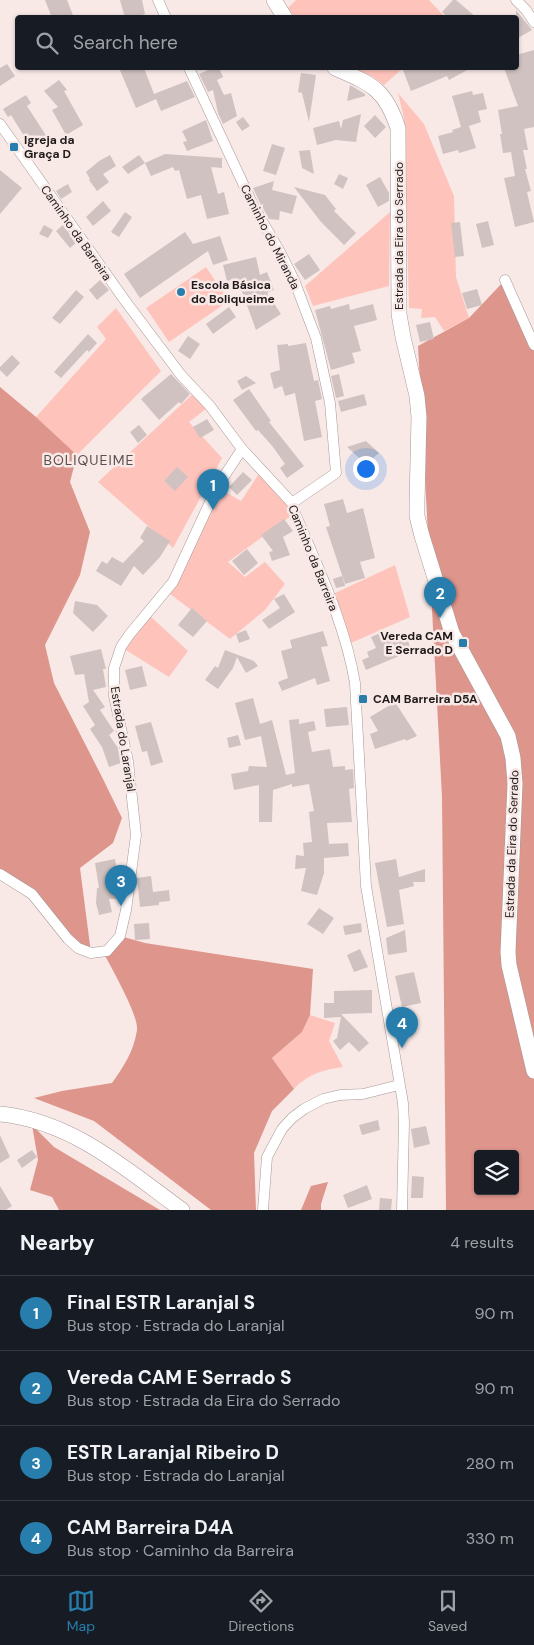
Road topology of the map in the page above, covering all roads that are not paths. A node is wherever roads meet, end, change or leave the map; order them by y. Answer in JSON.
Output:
{"nodes":[{"id":1,"x":158,"y":0,"type":"edge"},
{"id":2,"x":274,"y":0,"type":"edge"},
{"id":3,"x":516,"y":0,"type":"edge"},
{"id":4,"x":165,"y":15,"type":"edge"},
{"id":5,"x":283,"y":15,"type":"edge"},
{"id":6,"x":534,"y":22,"type":"edge"},
{"id":7,"x":190,"y":70,"type":"edge"},
{"id":8,"x":339,"y":70,"type":"edge"},
{"id":9,"x":0,"y":124,"type":"edge"},
{"id":10,"x":505,"y":280,"type":"dead end"},
{"id":11,"x":534,"y":345,"type":"edge"},
{"id":12,"x":242,"y":449,"type":"junction"},
{"id":13,"x":292,"y":503,"type":"junction"},
{"id":14,"x":0,"y":874,"type":"edge"},
{"id":15,"x":534,"y":1071,"type":"edge"},
{"id":16,"x":399,"y":1085,"type":"junction"},
{"id":17,"x":0,"y":1114,"type":"edge"},
{"id":18,"x":182,"y":1210,"type":"edge"},
{"id":19,"x":263,"y":1210,"type":"edge"},
{"id":20,"x":402,"y":1210,"type":"edge"}],
"edges":[{"from":1,"to":4,"type":"street"},
{"from":2,"to":5,"type":"main road"},
{"from":3,"to":6,"type":"street"},
{"from":7,"to":13,"type":"street","name":"Caminho do Miranda"},
{"from":8,"to":15,"type":"main road","name":"Estrada da Eira do Serrado"},
{"from":9,"to":12,"type":"street","name":"Caminho da Barreira"},
{"from":10,"to":11,"type":"street"},
{"from":12,"to":13,"type":"street","name":"Caminho da Barreira"},
{"from":12,"to":14,"type":"street","name":"Estrada do Laranjal"},
{"from":13,"to":16,"type":"street","name":"Caminho da Barreira"},
{"from":16,"to":19,"type":"street"},
{"from":16,"to":20,"type":"street","name":"Caminho da Barreira"},
{"from":17,"to":18,"type":"main road"}]}
